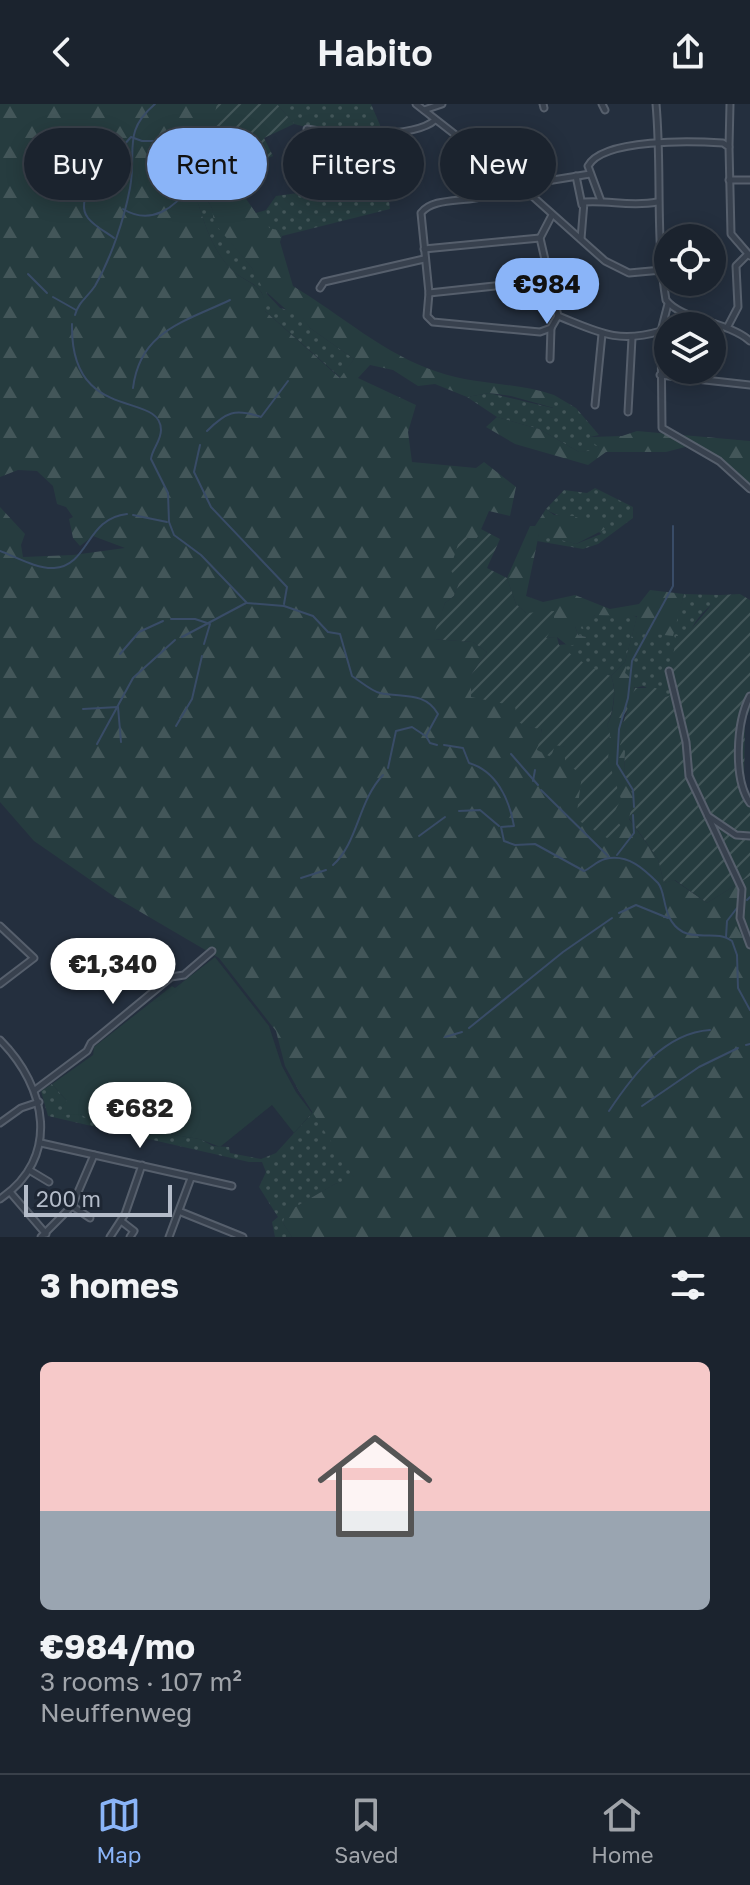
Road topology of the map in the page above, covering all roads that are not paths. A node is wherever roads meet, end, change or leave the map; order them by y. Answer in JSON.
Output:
{"nodes":[{"id":1,"x":416,"y":104,"type":"edge"},
{"id":2,"x":442,"y":104,"type":"edge"},
{"id":3,"x":656,"y":104,"type":"edge"},
{"id":4,"x":730,"y":104,"type":"edge"},
{"id":5,"x":424,"y":110,"type":"junction"},
{"id":6,"x":435,"y":120,"type":"junction"},
{"id":7,"x":415,"y":128,"type":"edge"},
{"id":8,"x":445,"y":128,"type":"edge"},
{"id":9,"x":660,"y":144,"type":"junction"},
{"id":10,"x":729,"y":147,"type":"junction"},
{"id":11,"x":590,"y":174,"type":"junction"},
{"id":12,"x":576,"y":176,"type":"junction"},
{"id":13,"x":556,"y":180,"type":"edge"},
{"id":14,"x":729,"y":180,"type":"junction"},
{"id":15,"x":750,"y":180,"type":"edge"},
{"id":16,"x":469,"y":200,"type":"edge"},
{"id":17,"x":536,"y":200,"type":"edge"},
{"id":18,"x":601,"y":201,"type":"junction"},
{"id":19,"x":657,"y":202,"type":"junction"},
{"id":20,"x":582,"y":205,"type":"junction"},
{"id":21,"x":552,"y":215,"type":"junction"},
{"id":22,"x":659,"y":224,"type":"edge"},
{"id":23,"x":540,"y":238,"type":"junction"},
{"id":24,"x":581,"y":239,"type":"junction"},
{"id":25,"x":424,"y":249,"type":"junction"},
{"id":26,"x":748,"y":252,"type":"edge"},
{"id":27,"x":424,"y":259,"type":"junction"},
{"id":28,"x":654,"y":270,"type":"edge"},
{"id":29,"x":551,"y":280,"type":"junction"},
{"id":30,"x":320,"y":288,"type":"dead end"},
{"id":31,"x":429,"y":293,"type":"junction"},
{"id":32,"x":667,"y":296,"type":"edge"},
{"id":33,"x":668,"y":304,"type":"junction"},
{"id":34,"x":666,"y":312,"type":"edge"},
{"id":35,"x":558,"y":316,"type":"junction"},
{"id":36,"x":728,"y":326,"type":"junction"},
{"id":37,"x":551,"y":328,"type":"junction"},
{"id":38,"x":654,"y":333,"type":"edge"},
{"id":39,"x":602,"y":334,"type":"junction"},
{"id":40,"x":632,"y":338,"type":"junction"},
{"id":41,"x":750,"y":341,"type":"edge"},
{"id":42,"x":550,"y":359,"type":"dead end"},
{"id":43,"x":726,"y":382,"type":"edge"},
{"id":44,"x":661,"y":384,"type":"edge"},
{"id":45,"x":750,"y":385,"type":"edge"},
{"id":46,"x":595,"y":405,"type":"dead end"},
{"id":47,"x":628,"y":412,"type":"dead end"},
{"id":48,"x":750,"y":489,"type":"edge"},
{"id":49,"x":669,"y":671,"type":"dead end"},
{"id":50,"x":750,"y":696,"type":"edge"},
{"id":51,"x":750,"y":803,"type":"edge"},
{"id":52,"x":707,"y":815,"type":"junction"},
{"id":53,"x":750,"y":836,"type":"edge"},
{"id":54,"x":0,"y":926,"type":"edge"},
{"id":55,"x":750,"y":945,"type":"edge"},
{"id":56,"x":212,"y":951,"type":"dead end"},
{"id":57,"x":0,"y":984,"type":"edge"},
{"id":58,"x":0,"y":1040,"type":"edge"},
{"id":59,"x":35,"y":1090,"type":"junction"},
{"id":60,"x":39,"y":1102,"type":"junction"},
{"id":61,"x":0,"y":1123,"type":"edge"},
{"id":62,"x":41,"y":1143,"type":"junction"},
{"id":63,"x":94,"y":1155,"type":"junction"},
{"id":64,"x":142,"y":1165,"type":"junction"},
{"id":65,"x":29,"y":1170,"type":"junction"},
{"id":66,"x":191,"y":1178,"type":"junction"},
{"id":67,"x":49,"y":1182,"type":"dead end"},
{"id":68,"x":232,"y":1186,"type":"dead end"},
{"id":69,"x":10,"y":1192,"type":"junction"},
{"id":70,"x":0,"y":1199,"type":"edge"},
{"id":71,"x":72,"y":1206,"type":"junction"},
{"id":72,"x":181,"y":1212,"type":"junction"},
{"id":73,"x":90,"y":1218,"type":"dead end"},
{"id":74,"x":121,"y":1221,"type":"junction"},
{"id":75,"x":44,"y":1235,"type":"edge"},
{"id":76,"x":110,"y":1237,"type":"edge"},
{"id":77,"x":130,"y":1237,"type":"edge"},
{"id":78,"x":169,"y":1237,"type":"edge"},
{"id":79,"x":243,"y":1237,"type":"edge"}],
"edges":[{"from":1,"to":5,"type":"street"},
{"from":2,"to":5,"type":"street"},
{"from":3,"to":9,"type":"street"},
{"from":4,"to":10,"type":"street"},
{"from":5,"to":6,"type":"street"},
{"from":6,"to":7,"type":"street"},
{"from":6,"to":8,"type":"street"},
{"from":9,"to":10,"type":"street"},
{"from":9,"to":11,"type":"street"},
{"from":9,"to":19,"type":"street"},
{"from":10,"to":14,"type":"street"},
{"from":11,"to":12,"type":"street"},
{"from":11,"to":18,"type":"street"},
{"from":12,"to":13,"type":"street"},
{"from":12,"to":20,"type":"street"},
{"from":14,"to":15,"type":"street"},
{"from":14,"to":26,"type":"street"},
{"from":16,"to":25,"type":"street"},
{"from":17,"to":21,"type":"street"},
{"from":18,"to":19,"type":"street"},
{"from":18,"to":20,"type":"street"},
{"from":19,"to":22,"type":"street"},
{"from":20,"to":24,"type":"street"},
{"from":21,"to":23,"type":"street"},
{"from":21,"to":24,"type":"street"},
{"from":23,"to":25,"type":"street"},
{"from":23,"to":29,"type":"street"},
{"from":24,"to":28,"type":"street"},
{"from":25,"to":27,"type":"street"},
{"from":26,"to":36,"type":"street"},
{"from":27,"to":30,"type":"street"},
{"from":27,"to":31,"type":"street"},
{"from":29,"to":31,"type":"street"},
{"from":29,"to":35,"type":"street"},
{"from":31,"to":37,"type":"street"},
{"from":32,"to":33,"type":"street"},
{"from":33,"to":34,"type":"street"},
{"from":33,"to":36,"type":"street"},
{"from":35,"to":37,"type":"street"},
{"from":35,"to":39,"type":"street"},
{"from":36,"to":41,"type":"street"},
{"from":37,"to":42,"type":"street"},
{"from":38,"to":40,"type":"street"},
{"from":39,"to":40,"type":"street"},
{"from":39,"to":46,"type":"street"},
{"from":40,"to":47,"type":"street"},
{"from":43,"to":45,"type":"street"},
{"from":44,"to":48,"type":"street"},
{"from":49,"to":52,"type":"street"},
{"from":50,"to":51,"type":"street"},
{"from":52,"to":53,"type":"street"},
{"from":52,"to":55,"type":"street"},
{"from":54,"to":57,"type":"street"},
{"from":56,"to":59,"type":"street"},
{"from":58,"to":59,"type":"street"},
{"from":59,"to":60,"type":"street"},
{"from":60,"to":61,"type":"street"},
{"from":60,"to":62,"type":"street"},
{"from":62,"to":63,"type":"street"},
{"from":62,"to":65,"type":"street"},
{"from":63,"to":64,"type":"street"},
{"from":63,"to":71,"type":"street"},
{"from":64,"to":66,"type":"street"},
{"from":64,"to":74,"type":"street"},
{"from":65,"to":67,"type":"street"},
{"from":65,"to":69,"type":"street"},
{"from":66,"to":68,"type":"street"},
{"from":66,"to":72,"type":"street"},
{"from":69,"to":70,"type":"street"},
{"from":69,"to":75,"type":"street"},
{"from":71,"to":73,"type":"street"},
{"from":71,"to":75,"type":"street"},
{"from":72,"to":78,"type":"street"},
{"from":72,"to":79,"type":"street"},
{"from":74,"to":76,"type":"street"},
{"from":74,"to":77,"type":"street"}]}
